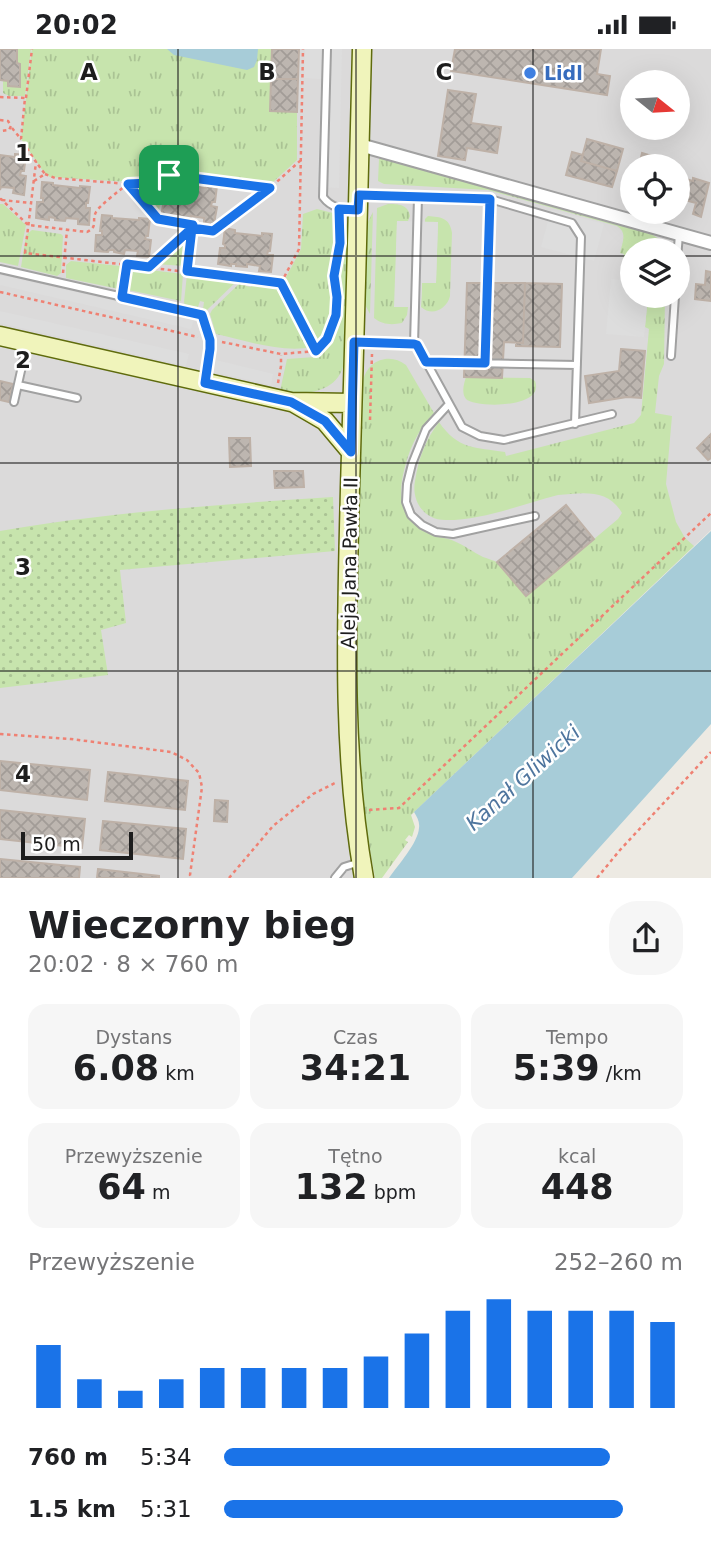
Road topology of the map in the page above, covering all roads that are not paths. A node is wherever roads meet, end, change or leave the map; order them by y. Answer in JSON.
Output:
{"nodes":[{"id":1,"x":327,"y":49,"type":"edge"},
{"id":2,"x":362,"y":49,"type":"edge"},
{"id":3,"x":360,"y":145,"type":"junction"},
{"id":4,"x":418,"y":197,"type":"junction"},
{"id":5,"x":490,"y":199,"type":"junction"},
{"id":6,"x":358,"y":203,"type":"junction"},
{"id":7,"x":679,"y":235,"type":"junction"},
{"id":8,"x":679,"y":238,"type":"edge"},
{"id":9,"x":711,"y":243,"type":"edge"},
{"id":10,"x":0,"y":269,"type":"edge"},
{"id":11,"x":674,"y":308,"type":"edge"},
{"id":12,"x":0,"y":335,"type":"edge"},
{"id":13,"x":28,"y":342,"type":"junction"},
{"id":14,"x":354,"y":342,"type":"junction"},
{"id":15,"x":414,"y":344,"type":"junction"},
{"id":16,"x":671,"y":356,"type":"dead end"},
{"id":17,"x":426,"y":362,"type":"junction"},
{"id":18,"x":485,"y":363,"type":"junction"},
{"id":19,"x":577,"y":365,"type":"junction"},
{"id":20,"x":205,"y":383,"type":"junction"},
{"id":21,"x":18,"y":385,"type":"junction"},
{"id":22,"x":77,"y":398,"type":"dead end"},
{"id":23,"x":14,"y":402,"type":"dead end"},
{"id":24,"x":291,"y":402,"type":"junction"},
{"id":25,"x":352,"y":403,"type":"junction"},
{"id":26,"x":449,"y":404,"type":"junction"},
{"id":27,"x":612,"y":414,"type":"dead end"},
{"id":28,"x":575,"y":423,"type":"junction"},
{"id":29,"x":351,"y":452,"type":"junction"},
{"id":30,"x":535,"y":516,"type":"dead end"},
{"id":31,"x":363,"y":871,"type":"edge"},
{"id":32,"x":335,"y":878,"type":"edge"}],
"edges":[{"from":1,"to":6,"type":"lane"},
{"from":2,"to":3,"type":"main road","name":"Aleja Jana Pawła II"},
{"from":3,"to":6,"type":"main road","name":"Aleja Jana Pawła II"},
{"from":3,"to":7,"type":"street"},
{"from":4,"to":5,"type":"lane"},
{"from":4,"to":6,"type":"lane"},
{"from":4,"to":15,"type":"lane"},
{"from":5,"to":18,"type":"lane"},
{"from":5,"to":19,"type":"lane"},
{"from":6,"to":14,"type":"main road","name":"Aleja Jana Pawła II"},
{"from":7,"to":8,"type":"lane"},
{"from":7,"to":9,"type":"street"},
{"from":10,"to":20,"type":"lane"},
{"from":11,"to":16,"type":"lane"},
{"from":12,"to":13,"type":"main road"},
{"from":13,"to":20,"type":"main road"},
{"from":13,"to":21,"type":"lane"},
{"from":14,"to":15,"type":"lane"},
{"from":14,"to":25,"type":"main road","name":"Aleja Jana Pawła II"},
{"from":15,"to":17,"type":"lane"},
{"from":17,"to":18,"type":"lane"},
{"from":17,"to":26,"type":"lane"},
{"from":18,"to":19,"type":"lane"},
{"from":19,"to":28,"type":"lane"},
{"from":20,"to":24,"type":"main road"},
{"from":21,"to":22,"type":"lane"},
{"from":21,"to":23,"type":"lane"},
{"from":24,"to":25,"type":"main road"},
{"from":24,"to":29,"type":"main road"},
{"from":25,"to":29,"type":"main road","name":"Aleja Jana Pawła II"},
{"from":26,"to":28,"type":"lane"},
{"from":26,"to":30,"type":"lane"},
{"from":27,"to":28,"type":"lane"},
{"from":29,"to":31,"type":"main road","name":"Aleja Jana Pawła II"},
{"from":31,"to":32,"type":"lane"}]}
